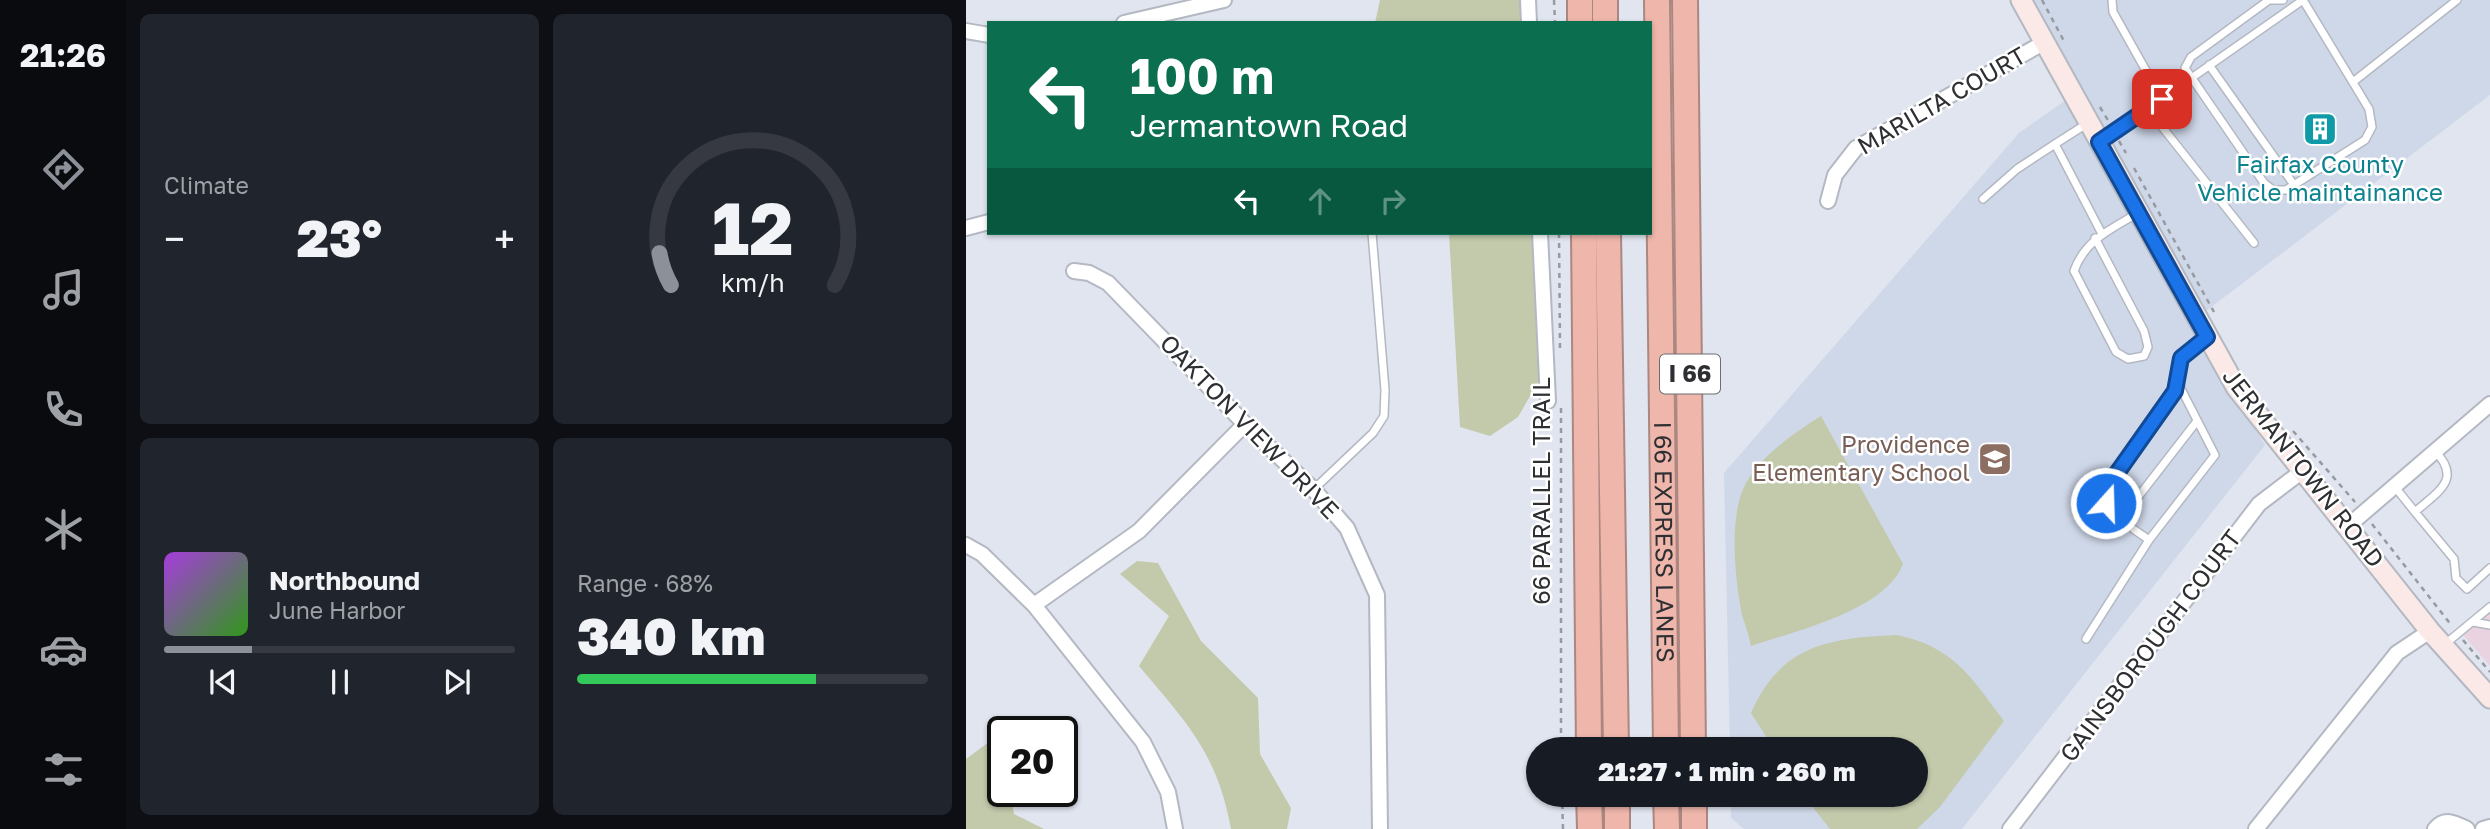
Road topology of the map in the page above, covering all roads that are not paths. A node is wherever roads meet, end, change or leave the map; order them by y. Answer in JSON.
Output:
{"nodes":[{"id":1,"x":1224,"y":0,"type":"edge"},
{"id":2,"x":1528,"y":0,"type":"edge"},
{"id":3,"x":1580,"y":0,"type":"edge"},
{"id":4,"x":1605,"y":0,"type":"edge"},
{"id":5,"x":1657,"y":0,"type":"edge"},
{"id":6,"x":1685,"y":0,"type":"edge"},
{"id":7,"x":2021,"y":0,"type":"edge"},
{"id":8,"x":2105,"y":0,"type":"edge"},
{"id":9,"x":2112,"y":0,"type":"edge"},
{"id":10,"x":2283,"y":0,"type":"edge"},
{"id":11,"x":2303,"y":0,"type":"edge"},
{"id":12,"x":2456,"y":0,"type":"edge"},
{"id":13,"x":2113,"y":12,"type":"junction"},
{"id":14,"x":1133,"y":21,"type":"edge"},
{"id":15,"x":1529,"y":21,"type":"edge"},
{"id":16,"x":1580,"y":21,"type":"edge"},
{"id":17,"x":1605,"y":21,"type":"edge"},
{"id":18,"x":2234,"y":26,"type":"junction"},
{"id":19,"x":966,"y":31,"type":"edge"},
{"id":20,"x":987,"y":35,"type":"edge"},
{"id":21,"x":2245,"y":40,"type":"junction"},
{"id":22,"x":2045,"y":42,"type":"junction"},
{"id":23,"x":2209,"y":65,"type":"junction"},
{"id":24,"x":2190,"y":78,"type":"junction"},
{"id":25,"x":2353,"y":82,"type":"junction"},
{"id":26,"x":2162,"y":99,"type":"junction"},
{"id":27,"x":2148,"y":109,"type":"junction"},
{"id":28,"x":2088,"y":123,"type":"junction"},
{"id":29,"x":2107,"y":137,"type":"junction"},
{"id":30,"x":2055,"y":144,"type":"junction"},
{"id":31,"x":2294,"y":185,"type":"junction"},
{"id":32,"x":1983,"y":199,"type":"dead end"},
{"id":33,"x":1828,"y":201,"type":"dead end"},
{"id":34,"x":2138,"y":213,"type":"junction"},
{"id":35,"x":987,"y":223,"type":"edge"},
{"id":36,"x":966,"y":228,"type":"edge"},
{"id":37,"x":1372,"y":235,"type":"edge"},
{"id":38,"x":1540,"y":235,"type":"edge"},
{"id":39,"x":1584,"y":235,"type":"edge"},
{"id":40,"x":1608,"y":235,"type":"edge"},
{"id":41,"x":2099,"y":236,"type":"junction"},
{"id":42,"x":2254,"y":243,"type":"dead end"},
{"id":43,"x":1074,"y":271,"type":"dead end"},
{"id":44,"x":2207,"y":337,"type":"junction"},
{"id":45,"x":2177,"y":381,"type":"junction"},
{"id":46,"x":1554,"y":403,"type":"road end"},
{"id":47,"x":2490,"y":404,"type":"edge"},
{"id":48,"x":2197,"y":421,"type":"junction"},
{"id":49,"x":1245,"y":424,"type":"junction"},
{"id":50,"x":2435,"y":451,"type":"junction"},
{"id":51,"x":2301,"y":471,"type":"junction"},
{"id":52,"x":2394,"y":486,"type":"junction"},
{"id":53,"x":1314,"y":490,"type":"junction"},
{"id":54,"x":2416,"y":512,"type":"junction"},
{"id":55,"x":2121,"y":519,"type":"junction"},
{"id":56,"x":2347,"y":527,"type":"junction"},
{"id":57,"x":2149,"y":540,"type":"junction"},
{"id":58,"x":966,"y":545,"type":"edge"},
{"id":59,"x":2490,"y":568,"type":"edge"},
{"id":60,"x":1034,"y":605,"type":"junction"},
{"id":61,"x":2490,"y":607,"type":"edge"},
{"id":62,"x":2473,"y":622,"type":"junction"},
{"id":63,"x":2490,"y":625,"type":"edge"},
{"id":64,"x":2430,"y":631,"type":"junction"},
{"id":65,"x":2086,"y":639,"type":"dead end"},
{"id":66,"x":2450,"y":639,"type":"junction"},
{"id":67,"x":2490,"y":698,"type":"edge"},
{"id":68,"x":1589,"y":737,"type":"edge"},
{"id":69,"x":1616,"y":737,"type":"edge"},
{"id":70,"x":1666,"y":737,"type":"edge"},
{"id":71,"x":1693,"y":737,"type":"edge"},
{"id":72,"x":1589,"y":807,"type":"edge"},
{"id":73,"x":1617,"y":807,"type":"edge"},
{"id":74,"x":1667,"y":807,"type":"edge"},
{"id":75,"x":1694,"y":807,"type":"edge"},
{"id":76,"x":2490,"y":827,"type":"edge"},
{"id":77,"x":1175,"y":829,"type":"edge"},
{"id":78,"x":1380,"y":829,"type":"edge"},
{"id":79,"x":1590,"y":829,"type":"edge"},
{"id":80,"x":1617,"y":829,"type":"edge"},
{"id":81,"x":1667,"y":829,"type":"edge"},
{"id":82,"x":1694,"y":829,"type":"edge"},
{"id":83,"x":2010,"y":829,"type":"edge"},
{"id":84,"x":2256,"y":829,"type":"edge"},
{"id":85,"x":2435,"y":829,"type":"edge"},
{"id":86,"x":2467,"y":829,"type":"edge"},
{"id":87,"x":2483,"y":829,"type":"edge"}],
"edges":[{"from":1,"to":14,"type":"street"},
{"from":2,"to":15,"type":"street"},
{"from":3,"to":16,"type":"highway"},
{"from":4,"to":17,"type":"highway"},
{"from":5,"to":70,"type":"highway","name":"I 66 EXPRESS LANES"},
{"from":6,"to":71,"type":"highway","number":"I 66"},
{"from":7,"to":22,"type":"main road","name":"JERMANTOWN ROAD"},
{"from":8,"to":13,"type":"lane"},
{"from":9,"to":13,"type":"lane"},
{"from":10,"to":18,"type":"lane"},
{"from":11,"to":21,"type":"lane"},
{"from":11,"to":25,"type":"lane"},
{"from":12,"to":25,"type":"lane"},
{"from":13,"to":26,"type":"lane"},
{"from":18,"to":21,"type":"lane"},
{"from":18,"to":24,"type":"lane"},
{"from":19,"to":20,"type":"street"},
{"from":21,"to":23,"type":"lane"},
{"from":22,"to":28,"type":"main road","name":"JERMANTOWN ROAD"},
{"from":22,"to":33,"type":"street","name":"MARILTA COURT"},
{"from":23,"to":24,"type":"lane"},
{"from":23,"to":31,"type":"lane"},
{"from":24,"to":26,"type":"lane"},
{"from":24,"to":31,"type":"lane"},
{"from":25,"to":31,"type":"lane"},
{"from":26,"to":27,"type":"lane"},
{"from":27,"to":29,"type":"lane"},
{"from":27,"to":42,"type":"lane"},
{"from":28,"to":29,"type":"main road","name":"JERMANTOWN ROAD"},
{"from":28,"to":30,"type":"lane"},
{"from":29,"to":34,"type":"main road","name":"JERMANTOWN ROAD"},
{"from":30,"to":32,"type":"lane"},
{"from":30,"to":41,"type":"lane"},
{"from":34,"to":41,"type":"lane"},
{"from":34,"to":44,"type":"main road","name":"JERMANTOWN ROAD"},
{"from":35,"to":36,"type":"street"},
{"from":37,"to":53,"type":"lane"},
{"from":38,"to":46,"type":"street"},
{"from":39,"to":68,"type":"highway"},
{"from":40,"to":69,"type":"highway","name":"I 66 EXPRESS LANES"},
{"from":41,"to":41,"type":"lane"},
{"from":43,"to":49,"type":"street","name":"OAKTON VIEW DRIVE"},
{"from":44,"to":45,"type":"lane"},
{"from":44,"to":51,"type":"main road","name":"JERMANTOWN ROAD"},
{"from":45,"to":48,"type":"lane"},
{"from":45,"to":55,"type":"lane"},
{"from":47,"to":50,"type":"street"},
{"from":48,"to":55,"type":"lane"},
{"from":48,"to":57,"type":"lane"},
{"from":49,"to":53,"type":"street","name":"OAKTON VIEW DRIVE"},
{"from":49,"to":60,"type":"street"},
{"from":50,"to":52,"type":"street"},
{"from":50,"to":54,"type":"lane"},
{"from":51,"to":56,"type":"main road","name":"JERMANTOWN ROAD"},
{"from":51,"to":83,"type":"street","name":"GAINSBOROUGH COURT"},
{"from":52,"to":54,"type":"lane"},
{"from":52,"to":56,"type":"street"},
{"from":53,"to":78,"type":"street","name":"OAKTON VIEW DRIVE"},
{"from":54,"to":59,"type":"lane"},
{"from":55,"to":57,"type":"lane"},
{"from":56,"to":64,"type":"main road","name":"JERMANTOWN ROAD"},
{"from":57,"to":65,"type":"lane"},
{"from":58,"to":60,"type":"street"},
{"from":60,"to":77,"type":"street"},
{"from":61,"to":62,"type":"lane"},
{"from":62,"to":63,"type":"lane"},
{"from":62,"to":66,"type":"lane"},
{"from":64,"to":66,"type":"main road","name":"JERMANTOWN ROAD"},
{"from":64,"to":84,"type":"street"},
{"from":66,"to":67,"type":"main road","name":"JERMANTOWN ROAD"},
{"from":72,"to":79,"type":"highway"},
{"from":73,"to":80,"type":"highway"},
{"from":74,"to":81,"type":"highway"},
{"from":75,"to":82,"type":"highway"},
{"from":76,"to":87,"type":"street"},
{"from":85,"to":86,"type":"street"}]}
